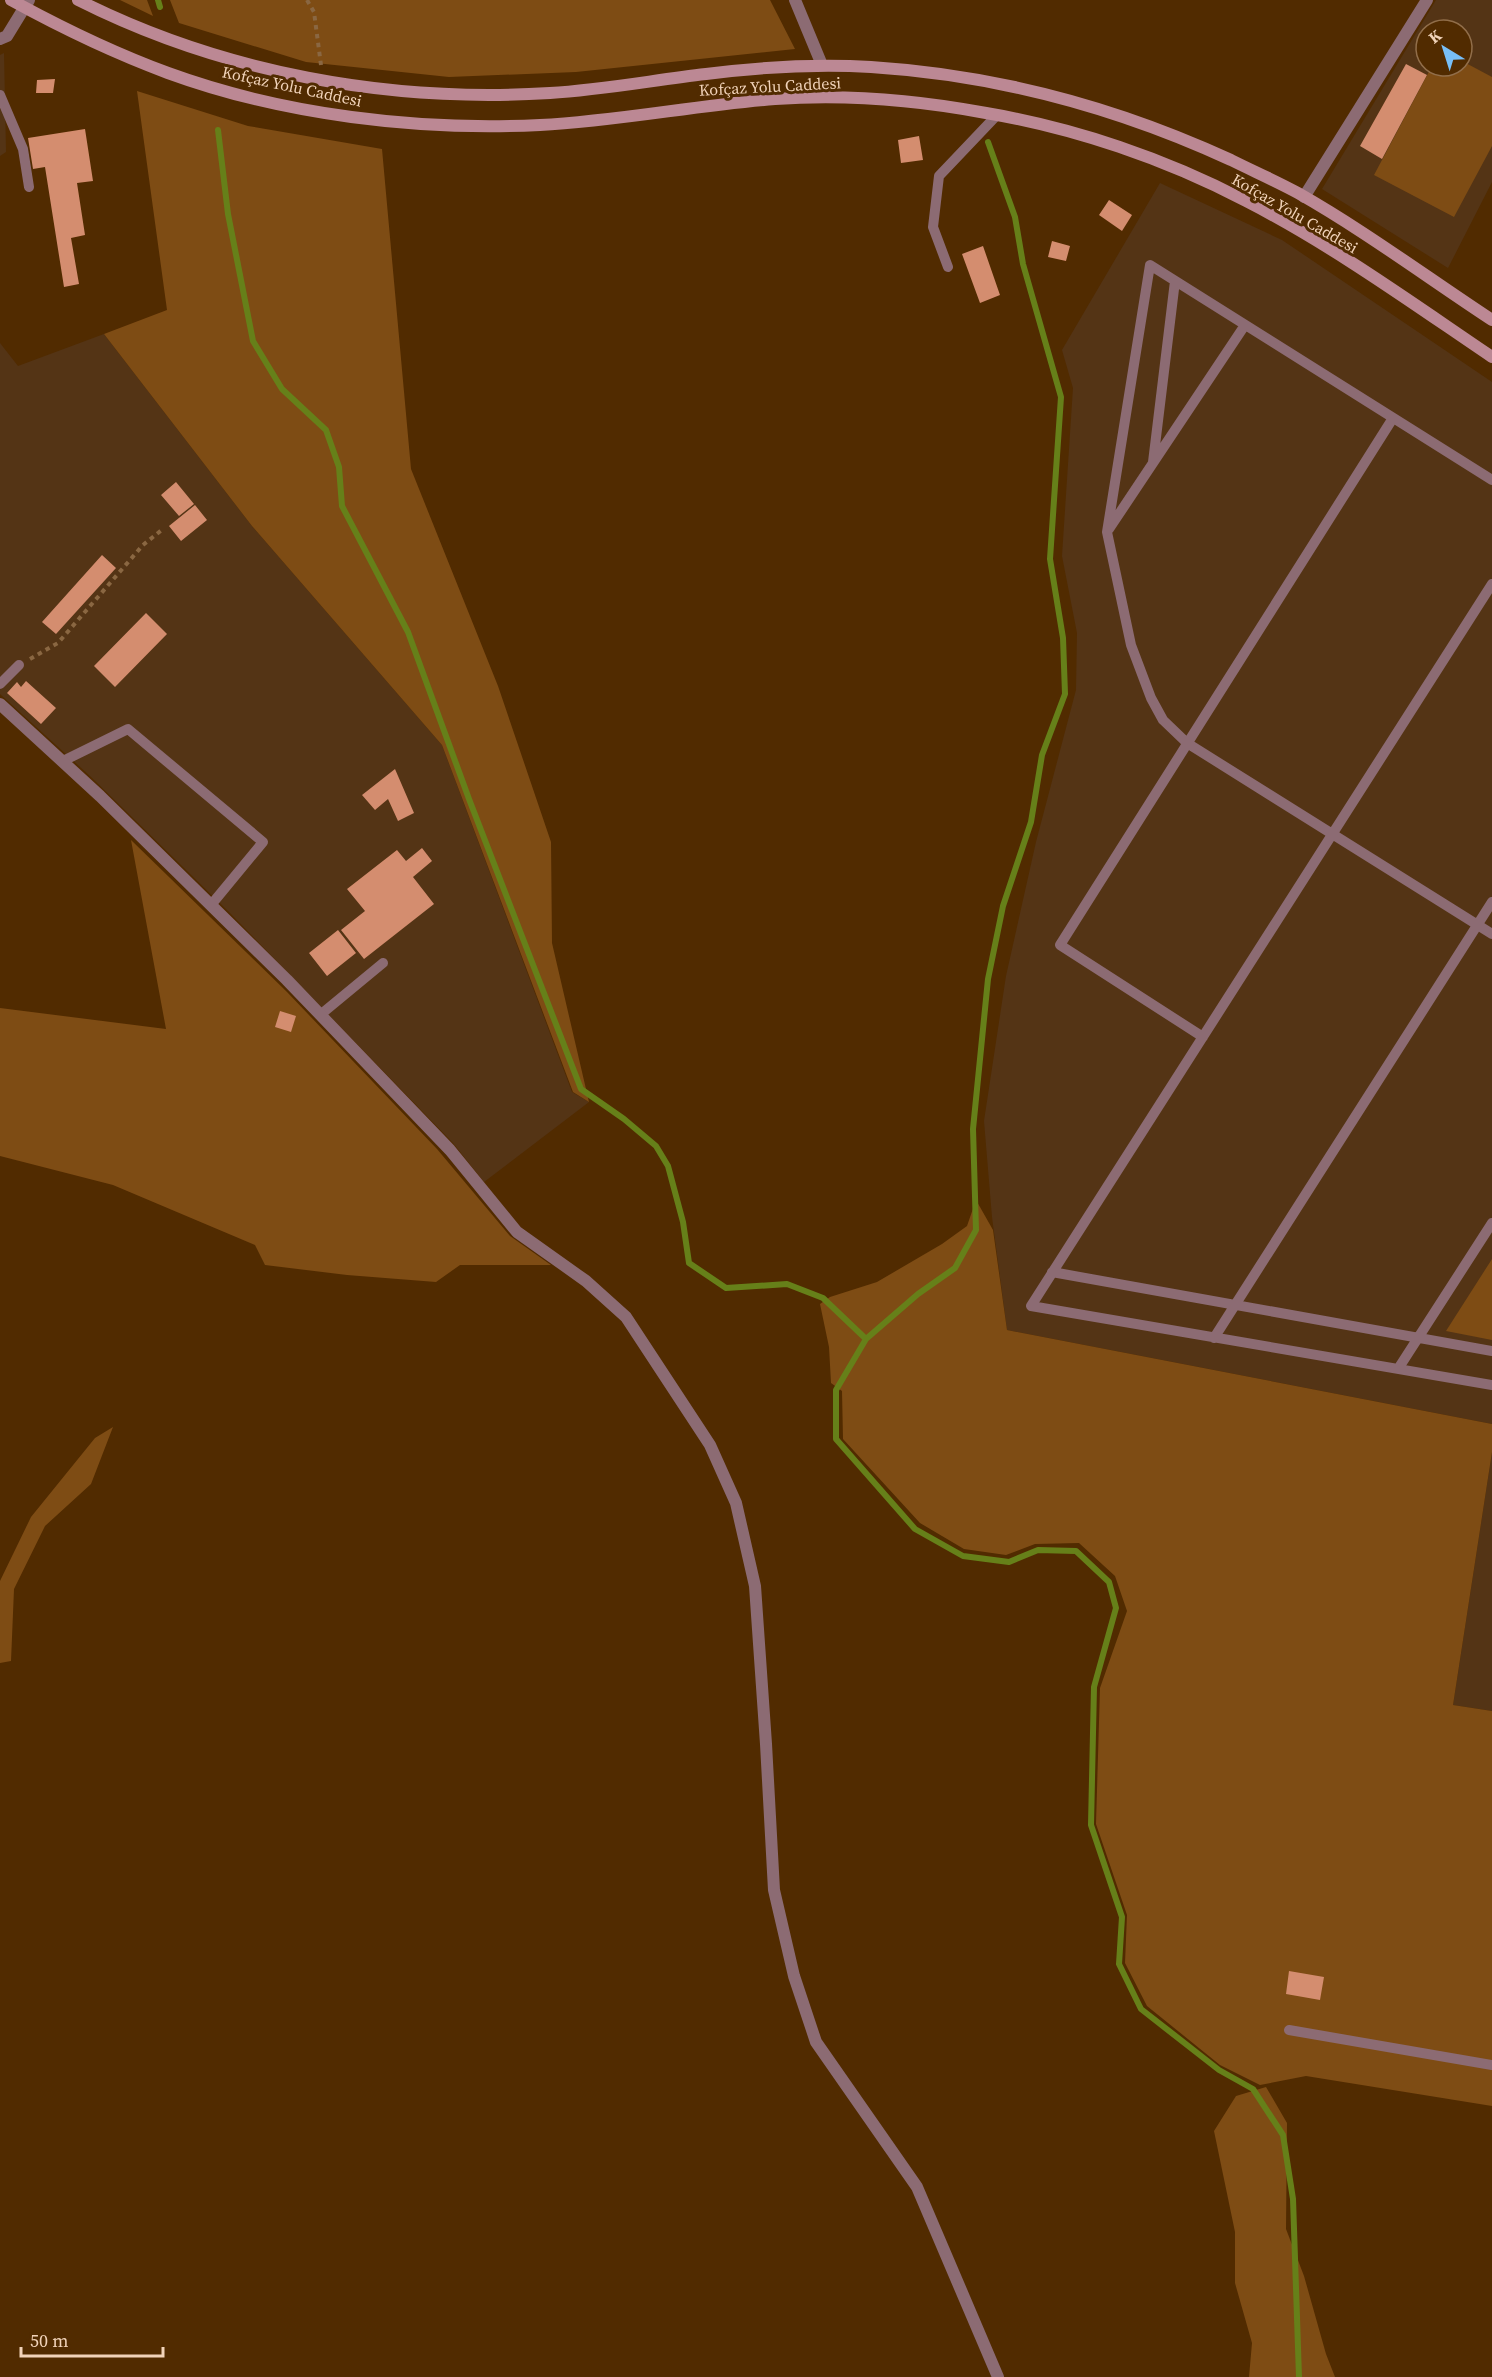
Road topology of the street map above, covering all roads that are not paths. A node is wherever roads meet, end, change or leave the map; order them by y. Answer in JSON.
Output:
{"nodes":[{"id":1,"x":11,"y":0,"type":"edge"},
{"id":2,"x":78,"y":0,"type":"edge"},
{"id":3,"x":795,"y":0,"type":"edge"},
{"id":4,"x":1427,"y":0,"type":"edge"},
{"id":5,"x":27,"y":4,"type":"edge"},
{"id":6,"x":0,"y":39,"type":"edge"},
{"id":7,"x":822,"y":65,"type":"junction"},
{"id":8,"x":0,"y":95,"type":"edge"},
{"id":9,"x":997,"y":115,"type":"junction"},
{"id":10,"x":29,"y":187,"type":"dead end"},
{"id":11,"x":1304,"y":197,"type":"junction"},
{"id":12,"x":948,"y":267,"type":"dead end"},
{"id":13,"x":1175,"y":280,"type":"junction"},
{"id":14,"x":1492,"y":321,"type":"edge"},
{"id":15,"x":1245,"y":325,"type":"junction"},
{"id":16,"x":1492,"y":357,"type":"edge"},
{"id":17,"x":1393,"y":418,"type":"junction"},
{"id":18,"x":1152,"y":464,"type":"junction"},
{"id":19,"x":1492,"y":480,"type":"edge"},
{"id":20,"x":1107,"y":532,"type":"junction"},
{"id":21,"x":1492,"y":584,"type":"edge"},
{"id":22,"x":19,"y":665,"type":"road end"},
{"id":23,"x":0,"y":684,"type":"edge"},
{"id":24,"x":0,"y":704,"type":"edge"},
{"id":25,"x":1187,"y":743,"type":"junction"},
{"id":26,"x":63,"y":761,"type":"junction"},
{"id":27,"x":1332,"y":834,"type":"junction"},
{"id":28,"x":1492,"y":902,"type":"edge"},
{"id":29,"x":211,"y":905,"type":"junction"},
{"id":30,"x":1478,"y":925,"type":"junction"},
{"id":31,"x":1492,"y":934,"type":"edge"},
{"id":32,"x":383,"y":963,"type":"dead end"},
{"id":33,"x":320,"y":1015,"type":"junction"},
{"id":34,"x":1203,"y":1037,"type":"junction"},
{"id":35,"x":1492,"y":1223,"type":"edge"},
{"id":36,"x":1052,"y":1272,"type":"junction"},
{"id":37,"x":1235,"y":1305,"type":"junction"},
{"id":38,"x":1214,"y":1338,"type":"junction"},
{"id":39,"x":1419,"y":1338,"type":"junction"},
{"id":40,"x":1492,"y":1351,"type":"edge"},
{"id":41,"x":1398,"y":1369,"type":"junction"},
{"id":42,"x":1492,"y":1385,"type":"edge"},
{"id":43,"x":1289,"y":2030,"type":"dead end"},
{"id":44,"x":1492,"y":2065,"type":"edge"},
{"id":45,"x":998,"y":2377,"type":"edge"}],
"edges":[{"from":1,"to":5,"type":"main road","name":"Kofçaz Yolu Caddesi"},
{"from":2,"to":7,"type":"main road","name":"Kofçaz Yolu Caddesi"},
{"from":3,"to":7,"type":"street"},
{"from":4,"to":11,"type":"street"},
{"from":5,"to":6,"type":"street"},
{"from":5,"to":9,"type":"main road","name":"Kofçaz Yolu Caddesi"},
{"from":7,"to":11,"type":"main road","name":"Kofçaz Yolu Caddesi"},
{"from":8,"to":10,"type":"lane"},
{"from":9,"to":12,"type":"lane"},
{"from":9,"to":16,"type":"main road","name":"Kofçaz Yolu Caddesi"},
{"from":11,"to":14,"type":"main road","name":"Kofçaz Yolu Caddesi"},
{"from":13,"to":15,"type":"lane"},
{"from":13,"to":18,"type":"lane"},
{"from":13,"to":20,"type":"lane"},
{"from":15,"to":17,"type":"lane"},
{"from":15,"to":18,"type":"lane"},
{"from":17,"to":19,"type":"lane"},
{"from":17,"to":25,"type":"lane"},
{"from":18,"to":20,"type":"lane"},
{"from":20,"to":25,"type":"lane"},
{"from":21,"to":27,"type":"lane"},
{"from":22,"to":23,"type":"lane"},
{"from":24,"to":26,"type":"street"},
{"from":25,"to":27,"type":"lane"},
{"from":25,"to":34,"type":"lane"},
{"from":26,"to":29,"type":"street"},
{"from":26,"to":29,"type":"lane"},
{"from":27,"to":30,"type":"lane"},
{"from":27,"to":34,"type":"lane"},
{"from":28,"to":30,"type":"lane"},
{"from":29,"to":33,"type":"street"},
{"from":30,"to":31,"type":"lane"},
{"from":30,"to":37,"type":"lane"},
{"from":32,"to":33,"type":"lane"},
{"from":33,"to":45,"type":"street"},
{"from":34,"to":36,"type":"lane"},
{"from":35,"to":39,"type":"lane"},
{"from":36,"to":37,"type":"lane"},
{"from":36,"to":38,"type":"lane"},
{"from":37,"to":38,"type":"lane"},
{"from":37,"to":39,"type":"lane"},
{"from":38,"to":41,"type":"lane"},
{"from":39,"to":40,"type":"lane"},
{"from":39,"to":41,"type":"lane"},
{"from":41,"to":42,"type":"lane"},
{"from":43,"to":44,"type":"lane"}]}
